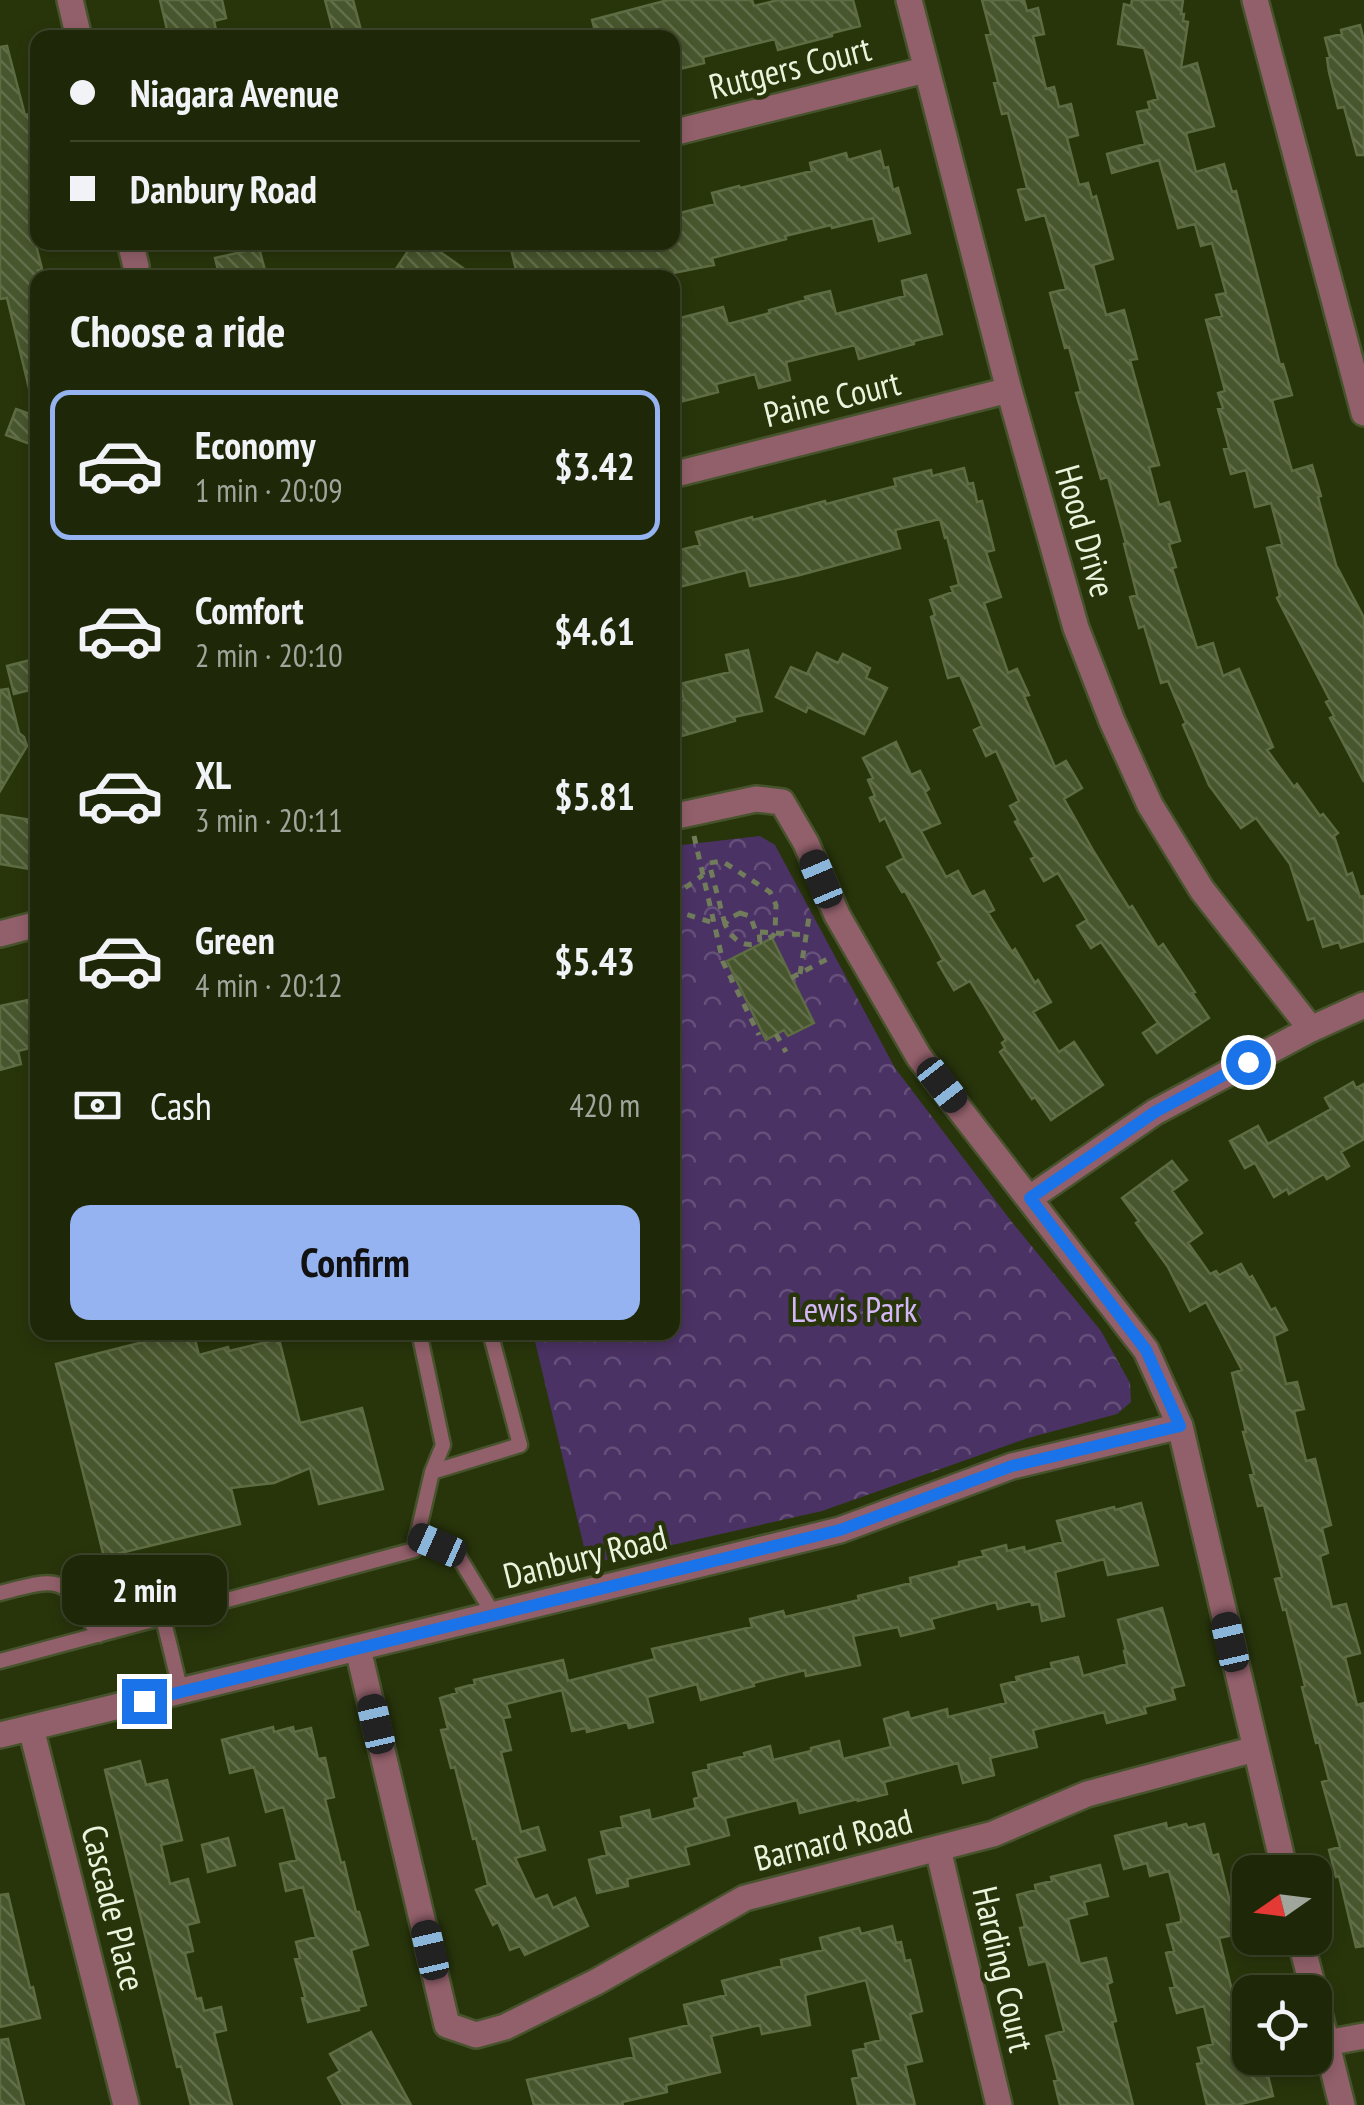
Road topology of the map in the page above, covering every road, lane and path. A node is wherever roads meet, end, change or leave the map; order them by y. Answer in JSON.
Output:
{"nodes":[{"id":1,"x":70,"y":0,"type":"edge"},
{"id":2,"x":909,"y":0,"type":"edge"},
{"id":3,"x":1256,"y":0,"type":"edge"},
{"id":4,"x":77,"y":30,"type":"edge"},
{"id":5,"x":926,"y":70,"type":"junction"},
{"id":6,"x":680,"y":132,"type":"edge"},
{"id":7,"x":1009,"y":390,"type":"junction"},
{"id":8,"x":1364,"y":413,"type":"edge"},
{"id":9,"x":680,"y":473,"type":"edge"},
{"id":10,"x":680,"y":815,"type":"edge"},
{"id":11,"x":703,"y":875,"type":"junction"},
{"id":12,"x":680,"y":891,"type":"edge"},
{"id":13,"x":680,"y":912,"type":"edge"},
{"id":14,"x":810,"y":912,"type":"dead end"},
{"id":15,"x":714,"y":923,"type":"junction"},
{"id":16,"x":725,"y":924,"type":"junction"},
{"id":17,"x":30,"y":926,"type":"edge"},
{"id":18,"x":759,"y":932,"type":"junction"},
{"id":19,"x":775,"y":932,"type":"junction"},
{"id":20,"x":0,"y":934,"type":"edge"},
{"id":21,"x":806,"y":935,"type":"junction"},
{"id":22,"x":760,"y":942,"type":"junction"},
{"id":23,"x":854,"y":945,"type":"junction"},
{"id":24,"x":800,"y":974,"type":"junction"},
{"id":25,"x":792,"y":978,"type":"dead end"},
{"id":26,"x":1364,"y":1005,"type":"edge"},
{"id":27,"x":1311,"y":1030,"type":"junction"},
{"id":28,"x":776,"y":1034,"type":"dead end"},
{"id":29,"x":759,"y":1035,"type":"dead end"},
{"id":30,"x":786,"y":1052,"type":"dead end"},
{"id":31,"x":1030,"y":1198,"type":"junction"},
{"id":32,"x":421,"y":1340,"type":"edge"},
{"id":33,"x":492,"y":1340,"type":"edge"},
{"id":34,"x":1180,"y":1426,"type":"junction"},
{"id":35,"x":432,"y":1472,"type":"junction"},
{"id":36,"x":417,"y":1536,"type":"junction"},
{"id":37,"x":0,"y":1593,"type":"edge"},
{"id":38,"x":494,"y":1616,"type":"junction"},
{"id":39,"x":164,"y":1618,"type":"junction"},
{"id":40,"x":99,"y":1634,"type":"junction"},
{"id":41,"x":358,"y":1649,"type":"junction"},
{"id":42,"x":0,"y":1661,"type":"edge"},
{"id":43,"x":181,"y":1692,"type":"junction"},
{"id":44,"x":31,"y":1728,"type":"junction"},
{"id":45,"x":0,"y":1735,"type":"edge"},
{"id":46,"x":1254,"y":1749,"type":"junction"},
{"id":47,"x":938,"y":1849,"type":"junction"},
{"id":48,"x":1281,"y":1855,"type":"edge"},
{"id":49,"x":1364,"y":2036,"type":"edge"},
{"id":50,"x":1332,"y":2042,"type":"edge"},
{"id":51,"x":1332,"y":2066,"type":"edge"},
{"id":52,"x":126,"y":2105,"type":"edge"},
{"id":53,"x":999,"y":2105,"type":"edge"},
{"id":54,"x":1342,"y":2105,"type":"edge"}],
"edges":[{"from":1,"to":4,"type":"street"},
{"from":2,"to":5,"type":"street","name":"Hood Drive"},
{"from":3,"to":8,"type":"street"},
{"from":5,"to":6,"type":"street","name":"Rutgers Court"},
{"from":5,"to":7,"type":"street","name":"Hood Drive"},
{"from":7,"to":9,"type":"street","name":"Paine Court"},
{"from":7,"to":27,"type":"street","name":"Hood Drive"},
{"from":10,"to":11,"type":"path"},
{"from":10,"to":23,"type":"street"},
{"from":11,"to":12,"type":"path"},
{"from":11,"to":15,"type":"path"},
{"from":13,"to":15,"type":"path"},
{"from":14,"to":21,"type":"path"},
{"from":15,"to":29,"type":"path"},
{"from":16,"to":18,"type":"path"},
{"from":16,"to":19,"type":"path"},
{"from":16,"to":22,"type":"path"},
{"from":17,"to":20,"type":"street"},
{"from":18,"to":19,"type":"path"},
{"from":18,"to":22,"type":"path"},
{"from":19,"to":21,"type":"path"},
{"from":19,"to":22,"type":"path"},
{"from":21,"to":24,"type":"path"},
{"from":23,"to":24,"type":"path"},
{"from":23,"to":31,"type":"street"},
{"from":24,"to":25,"type":"path"},
{"from":26,"to":27,"type":"street"},
{"from":27,"to":31,"type":"street"},
{"from":28,"to":30,"type":"path"},
{"from":31,"to":34,"type":"street"},
{"from":32,"to":35,"type":"lane"},
{"from":33,"to":35,"type":"lane"},
{"from":34,"to":38,"type":"street","name":"Danbury Road"},
{"from":34,"to":46,"type":"street"},
{"from":35,"to":36,"type":"lane"},
{"from":36,"to":38,"type":"lane"},
{"from":36,"to":39,"type":"lane"},
{"from":37,"to":40,"type":"lane"},
{"from":38,"to":41,"type":"street","name":"Danbury Road"},
{"from":39,"to":40,"type":"lane"},
{"from":39,"to":43,"type":"lane"},
{"from":40,"to":42,"type":"lane"},
{"from":41,"to":43,"type":"street","name":"Danbury Road"},
{"from":41,"to":47,"type":"street","name":"Barnard Road"},
{"from":43,"to":44,"type":"street","name":"Danbury Road"},
{"from":44,"to":45,"type":"street","name":"Danbury Road"},
{"from":44,"to":52,"type":"street","name":"Cascade Place"},
{"from":46,"to":47,"type":"street","name":"Barnard Road"},
{"from":46,"to":48,"type":"street"},
{"from":47,"to":53,"type":"street","name":"Harding Court"},
{"from":49,"to":50,"type":"street"},
{"from":51,"to":54,"type":"street"}]}
